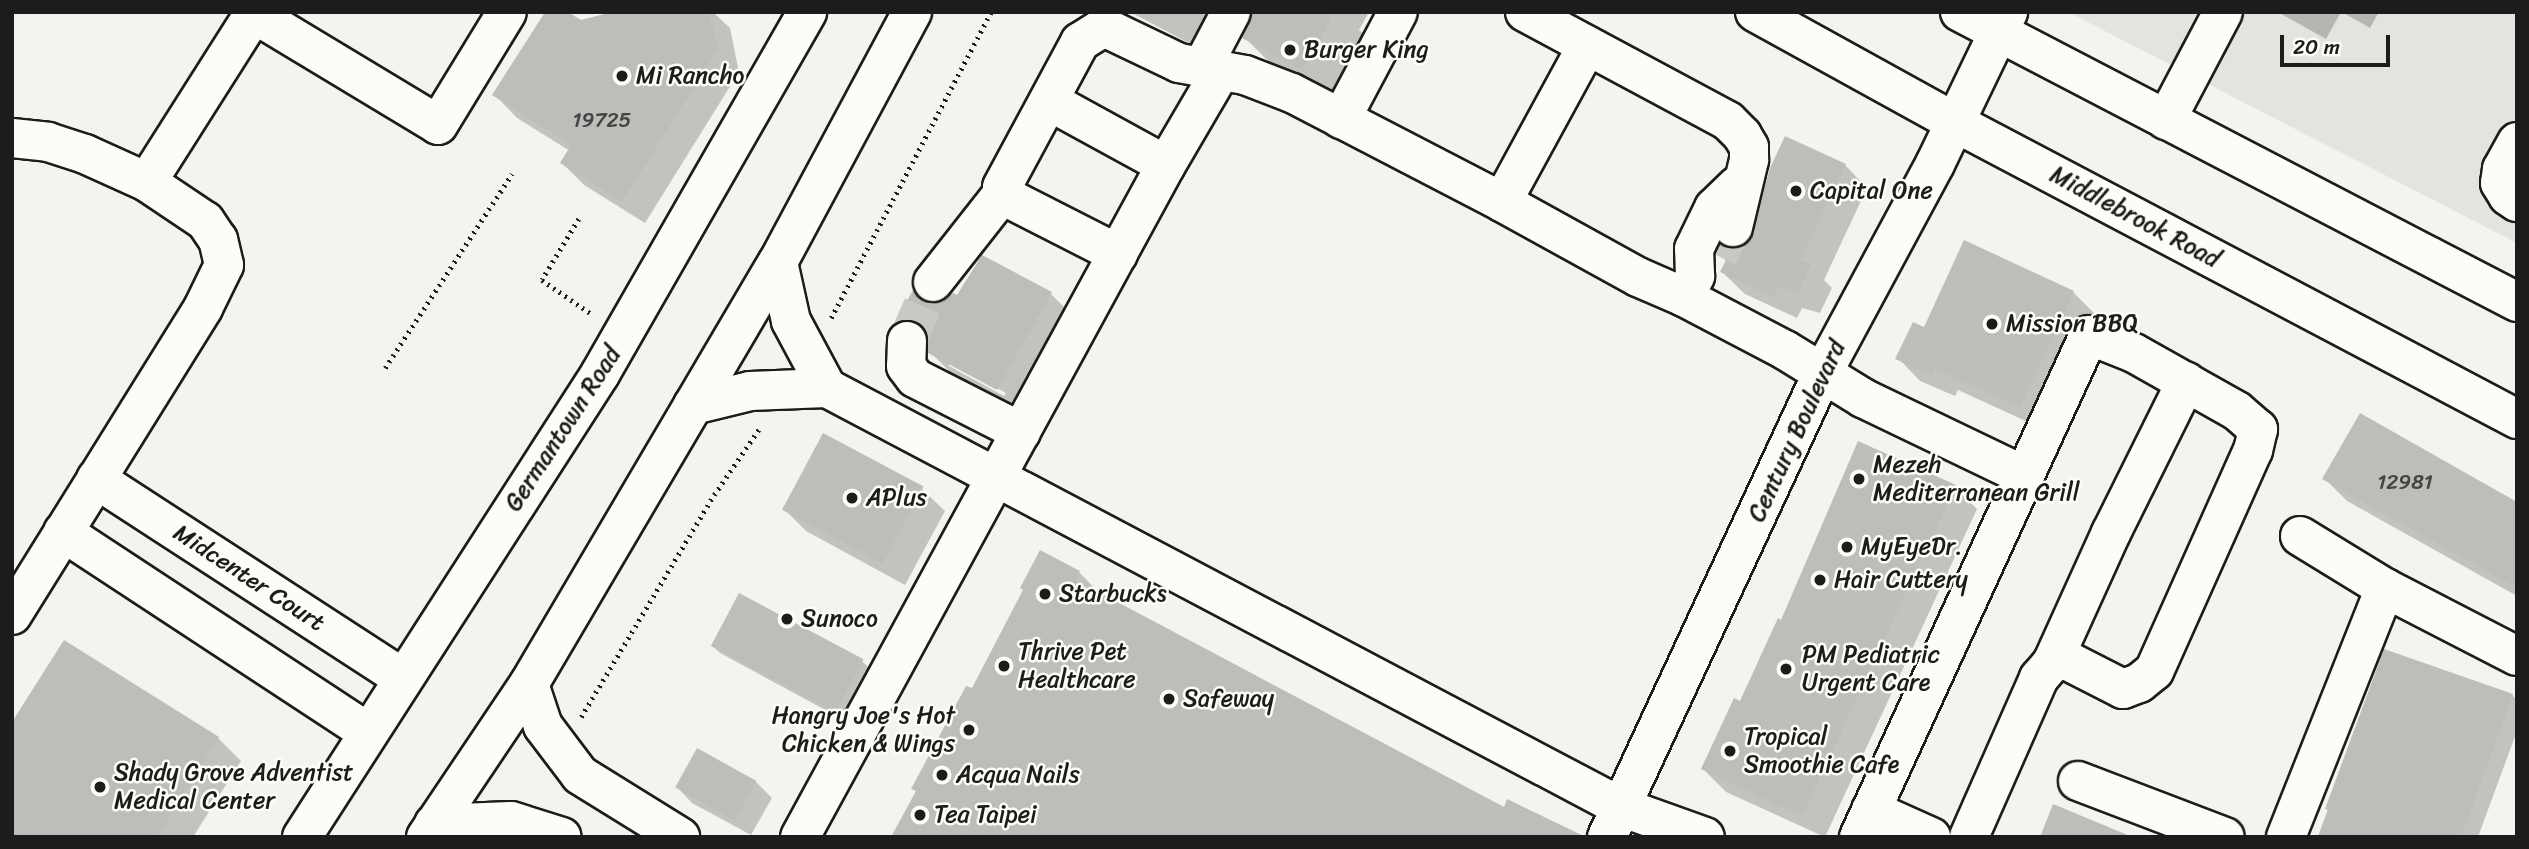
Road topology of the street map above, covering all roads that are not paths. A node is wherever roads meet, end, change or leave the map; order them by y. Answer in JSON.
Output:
{"nodes":[{"id":1,"x":507,"y":12,"type":"edge"},
{"id":2,"x":807,"y":12,"type":"edge"},
{"id":3,"x":912,"y":12,"type":"edge"},
{"id":4,"x":1231,"y":12,"type":"edge"},
{"id":5,"x":1398,"y":12,"type":"edge"},
{"id":6,"x":1525,"y":12,"type":"edge"},
{"id":7,"x":1755,"y":12,"type":"edge"},
{"id":8,"x":1961,"y":12,"type":"edge"},
{"id":9,"x":2222,"y":12,"type":"edge"},
{"id":10,"x":254,"y":13,"type":"edge"},
{"id":11,"x":2004,"y":22,"type":"edge"},
{"id":12,"x":1587,"y":46,"type":"junction"},
{"id":13,"x":1211,"y":69,"type":"junction"},
{"id":14,"x":1049,"y":101,"type":"junction"},
{"id":15,"x":1341,"y":119,"type":"junction"},
{"id":16,"x":2166,"y":120,"type":"junction"},
{"id":17,"x":1954,"y":121,"type":"junction"},
{"id":18,"x":12,"y":138,"type":"edge"},
{"id":19,"x":2517,"y":142,"type":"edge"},
{"id":20,"x":1166,"y":165,"type":"junction"},
{"id":21,"x":147,"y":182,"type":"junction"},
{"id":22,"x":1742,"y":182,"type":"junction"},
{"id":23,"x":1003,"y":193,"type":"junction"},
{"id":24,"x":1502,"y":202,"type":"junction"},
{"id":25,"x":2517,"y":202,"type":"edge"},
{"id":26,"x":1118,"y":254,"type":"junction"},
{"id":27,"x":778,"y":262,"type":"junction"},
{"id":28,"x":1707,"y":264,"type":"junction"},
{"id":29,"x":933,"y":282,"type":"tunnel mouth"},
{"id":30,"x":2517,"y":302,"type":"edge"},
{"id":31,"x":907,"y":341,"type":"tunnel mouth"},
{"id":32,"x":1823,"y":372,"type":"junction"},
{"id":33,"x":2186,"y":382,"type":"junction"},
{"id":34,"x":827,"y":388,"type":"junction"},
{"id":35,"x":693,"y":405,"type":"junction"},
{"id":36,"x":2517,"y":419,"type":"edge"},
{"id":37,"x":1021,"y":432,"type":"junction"},
{"id":38,"x":2023,"y":475,"type":"junction"},
{"id":39,"x":996,"y":478,"type":"junction"},
{"id":40,"x":96,"y":479,"type":"junction"},
{"id":41,"x":63,"y":532,"type":"junction"},
{"id":42,"x":2300,"y":536,"type":"dead end"},
{"id":43,"x":2385,"y":589,"type":"junction"},
{"id":44,"x":12,"y":615,"type":"edge"},
{"id":45,"x":2517,"y":656,"type":"edge"},
{"id":46,"x":2052,"y":663,"type":"junction"},
{"id":47,"x":401,"y":678,"type":"junction"},
{"id":48,"x":529,"y":684,"type":"junction"},
{"id":49,"x":367,"y":732,"type":"junction"},
{"id":50,"x":2078,"y":781,"type":"dead end"},
{"id":51,"x":1614,"y":822,"type":"edge"},
{"id":52,"x":1865,"y":823,"type":"edge"},
{"id":53,"x":430,"y":830,"type":"edge"},
{"id":54,"x":302,"y":837,"type":"edge"},
{"id":55,"x":562,"y":837,"type":"edge"},
{"id":56,"x":680,"y":837,"type":"edge"},
{"id":57,"x":800,"y":837,"type":"edge"},
{"id":58,"x":1705,"y":837,"type":"edge"},
{"id":59,"x":1931,"y":837,"type":"edge"},
{"id":60,"x":1969,"y":837,"type":"edge"},
{"id":61,"x":2225,"y":837,"type":"edge"},
{"id":62,"x":2286,"y":837,"type":"edge"}],
"edges":[{"from":1,"to":10,"type":"main road"},
{"from":2,"to":47,"type":"main road","name":"Germantown Road"},
{"from":3,"to":27,"type":"main road"},
{"from":4,"to":13,"type":"main road"},
{"from":5,"to":15,"type":"main road"},
{"from":6,"to":12,"type":"main road"},
{"from":7,"to":17,"type":"main road","name":"Middlebrook Road"},
{"from":8,"to":11,"type":"main road"},
{"from":9,"to":16,"type":"main road"},
{"from":10,"to":21,"type":"main road"},
{"from":11,"to":16,"type":"main road"},
{"from":11,"to":17,"type":"main road","name":"Century Boulevard"},
{"from":12,"to":22,"type":"main road"},
{"from":12,"to":24,"type":"main road"},
{"from":13,"to":14,"type":"main road"},
{"from":13,"to":15,"type":"main road"},
{"from":13,"to":20,"type":"main road"},
{"from":14,"to":20,"type":"main road"},
{"from":14,"to":23,"type":"main road"},
{"from":15,"to":24,"type":"main road"},
{"from":16,"to":30,"type":"main road"},
{"from":17,"to":32,"type":"main road","name":"Century Boulevard"},
{"from":17,"to":36,"type":"main road","name":"Middlebrook Road"},
{"from":18,"to":21,"type":"main road"},
{"from":19,"to":25,"type":"main road"},
{"from":20,"to":26,"type":"main road"},
{"from":21,"to":40,"type":"main road"},
{"from":22,"to":28,"type":"main road"},
{"from":22,"to":28,"type":"main road"},
{"from":23,"to":26,"type":"main road"},
{"from":23,"to":29,"type":"main road"},
{"from":24,"to":28,"type":"main road"},
{"from":26,"to":37,"type":"main road"},
{"from":27,"to":34,"type":"main road"},
{"from":27,"to":35,"type":"main road"},
{"from":28,"to":32,"type":"main road"},
{"from":31,"to":37,"type":"main road"},
{"from":32,"to":38,"type":"main road"},
{"from":32,"to":51,"type":"main road","name":"Century Boulevard"},
{"from":33,"to":38,"type":"main road"},
{"from":33,"to":46,"type":"main road"},
{"from":33,"to":46,"type":"main road"},
{"from":34,"to":35,"type":"main road"},
{"from":34,"to":39,"type":"main road"},
{"from":35,"to":48,"type":"main road"},
{"from":37,"to":39,"type":"main road"},
{"from":38,"to":52,"type":"main road"},
{"from":39,"to":51,"type":"main road"},
{"from":39,"to":57,"type":"main road"},
{"from":40,"to":41,"type":"main road"},
{"from":40,"to":47,"type":"main road","name":"Midcenter Court"},
{"from":41,"to":44,"type":"main road"},
{"from":41,"to":49,"type":"main road"},
{"from":42,"to":43,"type":"main road"},
{"from":43,"to":45,"type":"main road"},
{"from":43,"to":62,"type":"main road"},
{"from":46,"to":60,"type":"main road"},
{"from":47,"to":49,"type":"main road","name":"Germantown Road"},
{"from":48,"to":53,"type":"main road"},
{"from":48,"to":56,"type":"main road"},
{"from":49,"to":54,"type":"main road","name":"Germantown Road"},
{"from":50,"to":61,"type":"main road"},
{"from":51,"to":58,"type":"main road"},
{"from":52,"to":59,"type":"main road"},
{"from":53,"to":55,"type":"main road"}]}
